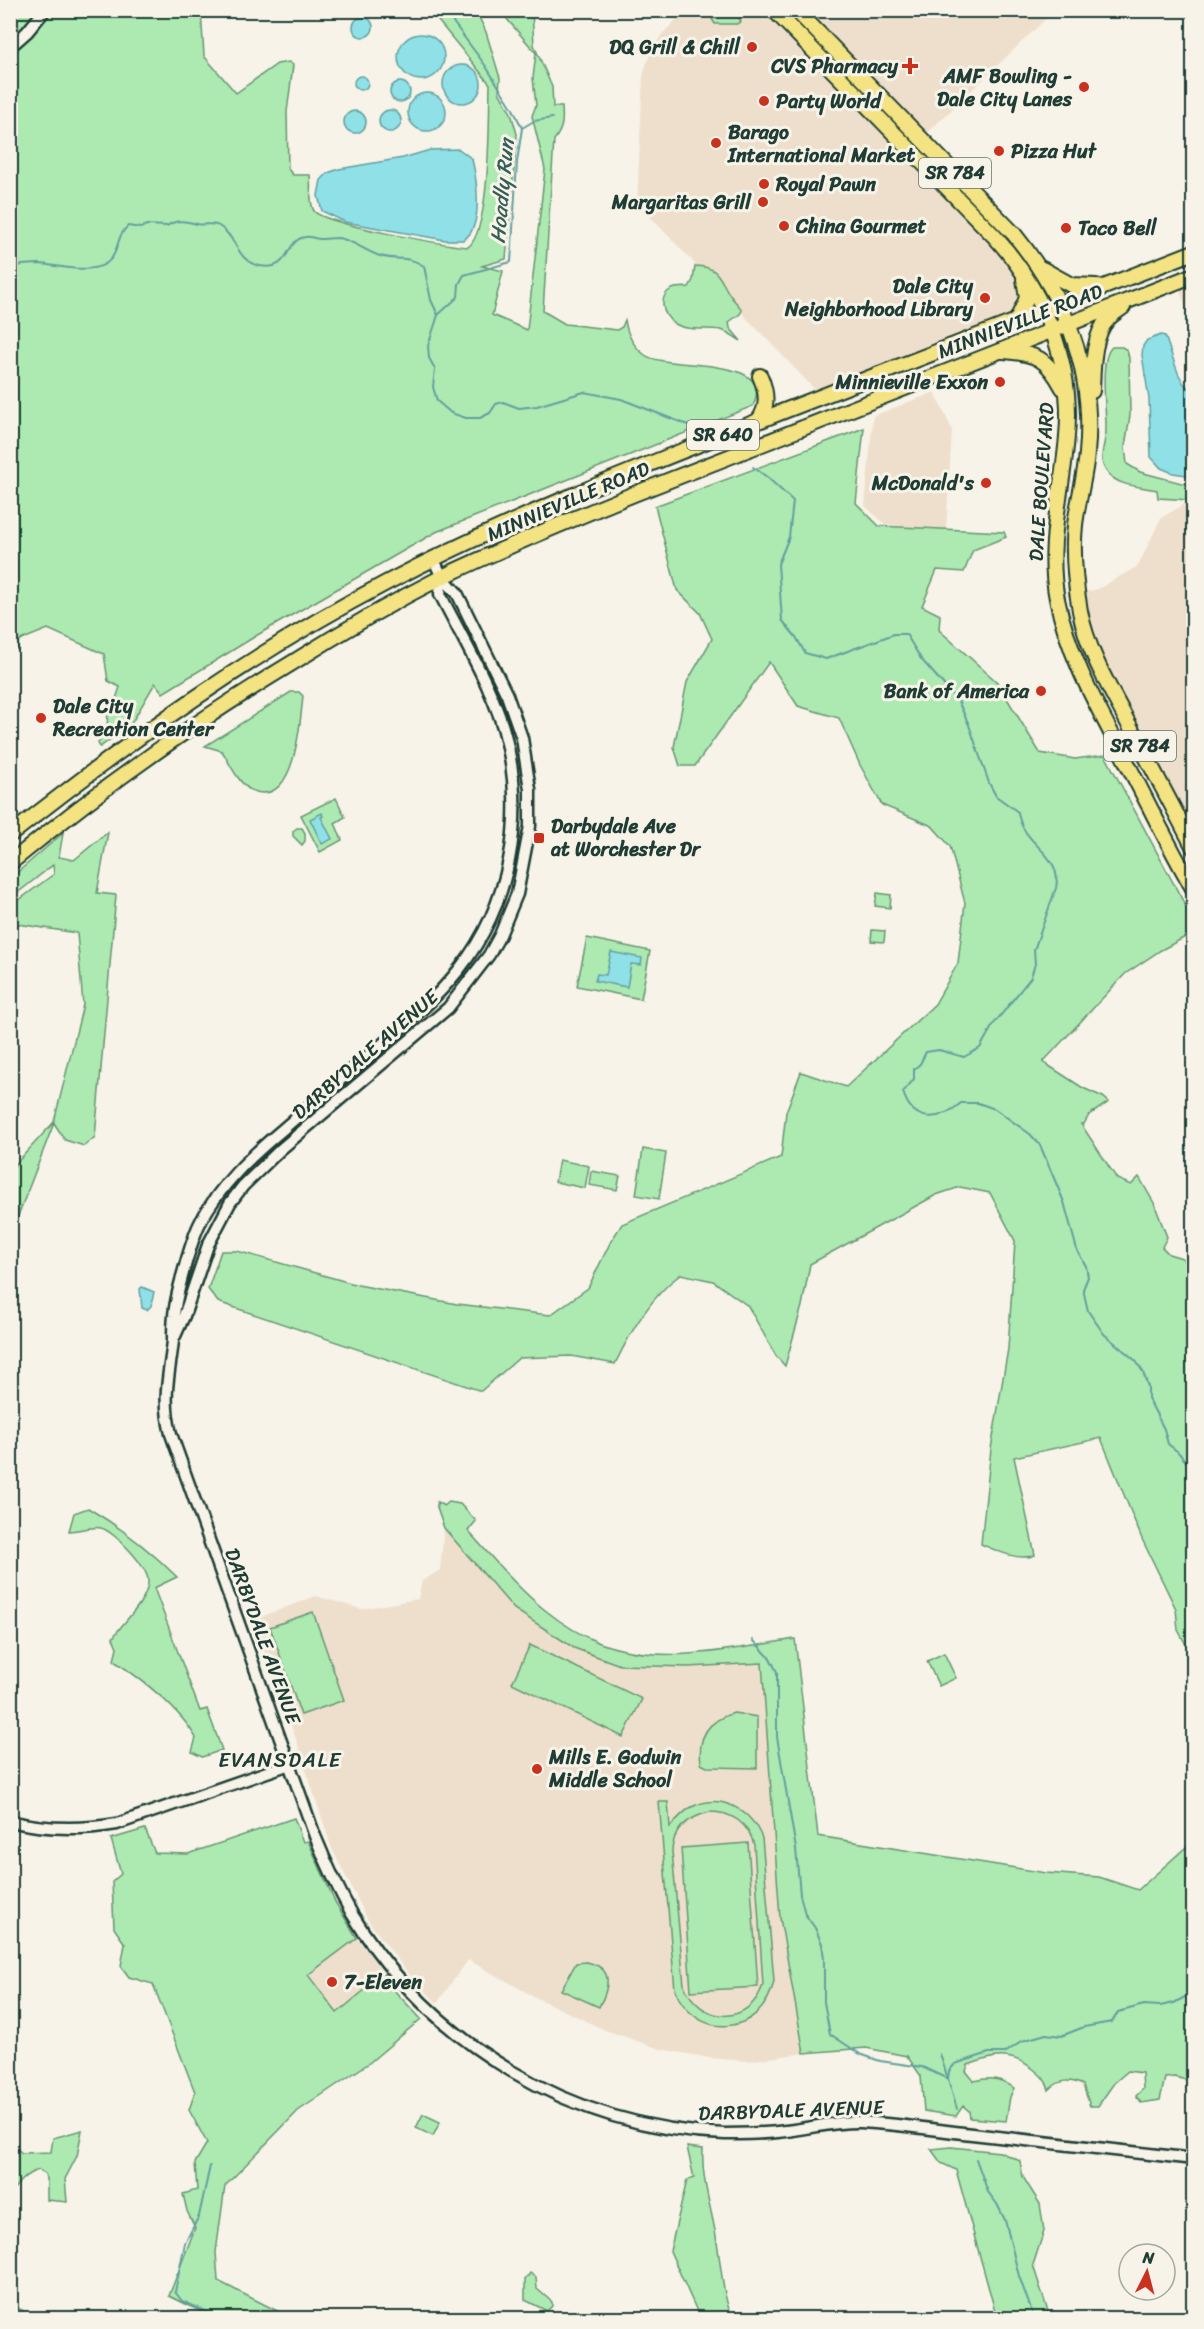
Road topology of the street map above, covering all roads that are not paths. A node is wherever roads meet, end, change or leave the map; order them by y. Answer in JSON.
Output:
{"nodes":[{"id":1,"x":45,"y":10,"type":"edge"},
{"id":2,"x":774,"y":10,"type":"edge"},
{"id":3,"x":796,"y":10,"type":"edge"},
{"id":4,"x":10,"y":47,"type":"edge"},
{"id":5,"x":1194,"y":252,"type":"edge"},
{"id":6,"x":1038,"y":266,"type":"junction"},
{"id":7,"x":1021,"y":268,"type":"junction"},
{"id":8,"x":1194,"y":275,"type":"edge"},
{"id":9,"x":1104,"y":286,"type":"junction"},
{"id":10,"x":1135,"y":297,"type":"junction"},
{"id":11,"x":1060,"y":304,"type":"junction"},
{"id":12,"x":1044,"y":310,"type":"junction"},
{"id":13,"x":1016,"y":322,"type":"junction"},
{"id":14,"x":1069,"y":323,"type":"junction"},
{"id":15,"x":1052,"y":330,"type":"junction"},
{"id":16,"x":1000,"y":351,"type":"junction"},
{"id":17,"x":760,"y":376,"type":"dead end"},
{"id":18,"x":1067,"y":396,"type":"junction"},
{"id":19,"x":1088,"y":411,"type":"junction"},
{"id":20,"x":758,"y":421,"type":"junction"},
{"id":21,"x":434,"y":560,"type":"junction"},
{"id":22,"x":442,"y":577,"type":"junction"},
{"id":23,"x":10,"y":835,"type":"edge"},
{"id":24,"x":1194,"y":848,"type":"edge"},
{"id":25,"x":10,"y":863,"type":"edge"},
{"id":26,"x":1194,"y":890,"type":"edge"},
{"id":27,"x":172,"y":1341,"type":"junction"},
{"id":28,"x":290,"y":1764,"type":"junction"},
{"id":29,"x":10,"y":1821,"type":"edge"},
{"id":30,"x":1194,"y":2159,"type":"edge"}],
"edges":[{"from":1,"to":4,"type":"street"},
{"from":2,"to":7,"type":"main road","name":"DALE BOULEVARD","number":"SR 784"},
{"from":3,"to":6,"type":"main road","name":"DALE BOULEVARD","number":"SR 784"},
{"from":5,"to":9,"type":"main road","name":"MINNIEVILLE ROAD","number":"SR 640"},
{"from":6,"to":9,"type":"main road"},
{"from":6,"to":11,"type":"main road","name":"DALE BOULEVARD","number":"SR 784"},
{"from":7,"to":12,"type":"main road","name":"DALE BOULEVARD","number":"SR 784"},
{"from":7,"to":13,"type":"main road"},
{"from":8,"to":10,"type":"main road","name":"MINNIEVILLE ROAD","number":"SR 640"},
{"from":9,"to":11,"type":"main road","name":"MINNIEVILLE ROAD","number":"SR 640"},
{"from":10,"to":14,"type":"main road","name":"MINNIEVILLE ROAD","number":"SR 640"},
{"from":10,"to":19,"type":"main road"},
{"from":11,"to":12,"type":"main road","name":"MINNIEVILLE ROAD","number":"SR 640"},
{"from":11,"to":14,"type":"main road","name":"DALE BOULEVARD","number":"SR 784"},
{"from":12,"to":13,"type":"main road","name":"MINNIEVILLE ROAD","number":"SR 640"},
{"from":12,"to":15,"type":"main road","name":"DALE BOULEVARD","number":"SR 784"},
{"from":13,"to":20,"type":"main road","name":"MINNIEVILLE ROAD","number":"SR 640"},
{"from":14,"to":15,"type":"main road","name":"MINNIEVILLE ROAD","number":"SR 640"},
{"from":14,"to":19,"type":"main road","name":"DALE BOULEVARD","number":"SR 784"},
{"from":15,"to":16,"type":"main road","name":"MINNIEVILLE ROAD","number":"SR 640"},
{"from":15,"to":18,"type":"main road","name":"DALE BOULEVARD","number":"SR 784"},
{"from":16,"to":18,"type":"main road"},
{"from":16,"to":22,"type":"main road","name":"MINNIEVILLE ROAD","number":"SR 640"},
{"from":17,"to":20,"type":"main road"},
{"from":18,"to":26,"type":"main road","name":"DALE BOULEVARD","number":"SR 784"},
{"from":19,"to":24,"type":"main road","name":"DALE BOULEVARD","number":"SR 784"},
{"from":20,"to":21,"type":"main road","name":"MINNIEVILLE ROAD","number":"SR 640"},
{"from":21,"to":22,"type":"street","name":"DARBYDALE AVENUE"},
{"from":21,"to":23,"type":"main road","name":"MINNIEVILLE ROAD","number":"SR 640"},
{"from":22,"to":25,"type":"main road","name":"MINNIEVILLE ROAD","number":"SR 640"},
{"from":22,"to":27,"type":"street","name":"DARBYDALE AVENUE"},
{"from":22,"to":27,"type":"street","name":"DARBYDALE AVENUE"},
{"from":27,"to":28,"type":"street","name":"DARBYDALE AVENUE"},
{"from":28,"to":29,"type":"street"},
{"from":28,"to":30,"type":"street","name":"DARBYDALE AVENUE"}]}
